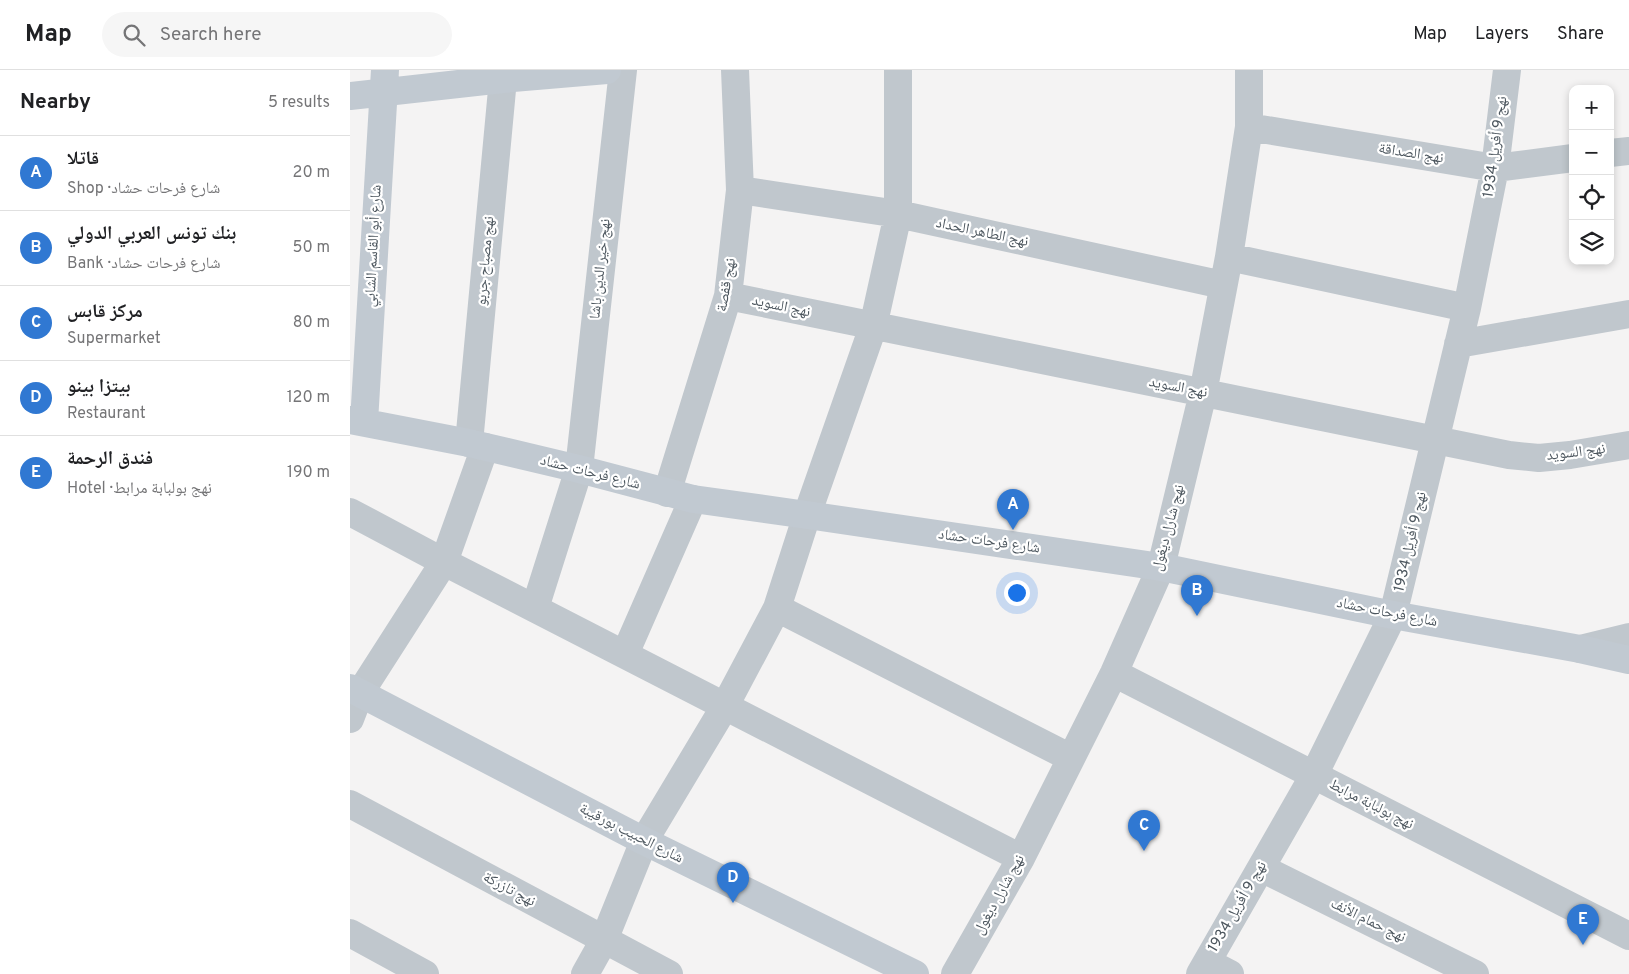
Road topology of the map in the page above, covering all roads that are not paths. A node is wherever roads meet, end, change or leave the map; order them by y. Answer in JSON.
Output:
{"nodes":[{"id":1,"x":608,"y":70,"type":"edge"},
{"id":2,"x":623,"y":70,"type":"edge"},
{"id":3,"x":735,"y":70,"type":"edge"},
{"id":4,"x":898,"y":70,"type":"edge"},
{"id":5,"x":1249,"y":70,"type":"edge"},
{"id":6,"x":1507,"y":70,"type":"edge"},
{"id":7,"x":503,"y":79,"type":"junction"},
{"id":8,"x":384,"y":82,"type":"edge"},
{"id":9,"x":350,"y":96,"type":"edge"},
{"id":10,"x":1249,"y":127,"type":"junction"},
{"id":11,"x":1629,"y":151,"type":"edge"},
{"id":12,"x":1614,"y":153,"type":"edge"},
{"id":13,"x":1569,"y":159,"type":"edge"},
{"id":14,"x":1495,"y":168,"type":"junction"},
{"id":15,"x":740,"y":190,"type":"junction"},
{"id":16,"x":898,"y":214,"type":"junction"},
{"id":17,"x":1229,"y":257,"type":"junction"},
{"id":18,"x":1223,"y":285,"type":"junction"},
{"id":19,"x":728,"y":296,"type":"junction"},
{"id":20,"x":1467,"y":308,"type":"junction"},
{"id":21,"x":1629,"y":314,"type":"edge"},
{"id":22,"x":873,"y":327,"type":"junction"},
{"id":23,"x":1458,"y":344,"type":"junction"},
{"id":24,"x":1203,"y":393,"type":"junction"},
{"id":25,"x":357,"y":421,"type":"edge"},
{"id":26,"x":1436,"y":440,"type":"junction"},
{"id":27,"x":477,"y":445,"type":"junction"},
{"id":28,"x":1629,"y":446,"type":"edge"},
{"id":29,"x":579,"y":469,"type":"junction"},
{"id":30,"x":667,"y":493,"type":"junction"},
{"id":31,"x":693,"y":499,"type":"junction"},
{"id":32,"x":350,"y":512,"type":"edge"},
{"id":33,"x":807,"y":515,"type":"junction"},
{"id":34,"x":444,"y":562,"type":"junction"},
{"id":35,"x":1161,"y":567,"type":"junction"},
{"id":36,"x":535,"y":608,"type":"junction"},
{"id":37,"x":777,"y":608,"type":"junction"},
{"id":38,"x":1394,"y":615,"type":"junction"},
{"id":39,"x":1629,"y":637,"type":"edge"},
{"id":40,"x":1580,"y":649,"type":"junction"},
{"id":41,"x":625,"y":654,"type":"junction"},
{"id":42,"x":1629,"y":660,"type":"edge"},
{"id":43,"x":1114,"y":673,"type":"junction"},
{"id":44,"x":355,"y":691,"type":"edge"},
{"id":45,"x":725,"y":706,"type":"junction"},
{"id":46,"x":350,"y":719,"type":"edge"},
{"id":47,"x":1071,"y":758,"type":"junction"},
{"id":48,"x":1314,"y":775,"type":"junction"},
{"id":49,"x":350,"y":804,"type":"edge"},
{"id":50,"x":644,"y":841,"type":"junction"},
{"id":51,"x":1021,"y":858,"type":"junction"},
{"id":52,"x":1261,"y":868,"type":"junction"},
{"id":53,"x":1624,"y":929,"type":"edge"},
{"id":54,"x":350,"y":933,"type":"edge"},
{"id":55,"x":604,"y":940,"type":"junction"},
{"id":56,"x":1203,"y":968,"type":"edge"},
{"id":57,"x":425,"y":974,"type":"edge"},
{"id":58,"x":585,"y":974,"type":"edge"},
{"id":59,"x":669,"y":974,"type":"edge"},
{"id":60,"x":915,"y":974,"type":"edge"},
{"id":61,"x":955,"y":974,"type":"edge"},
{"id":62,"x":1230,"y":974,"type":"edge"},
{"id":63,"x":1475,"y":974,"type":"edge"}],
"edges":[{"from":1,"to":7,"type":"street"},
{"from":2,"to":29,"type":"street","name":"نهج خير الدين باشا"},
{"from":3,"to":15,"type":"street","name":"نهج قفصة"},
{"from":4,"to":16,"type":"street"},
{"from":5,"to":10,"type":"street","name":"نهج شارل ديغول"},
{"from":6,"to":14,"type":"street","name":"نهج 9 أفريل 1934"},
{"from":7,"to":8,"type":"street"},
{"from":7,"to":27,"type":"street","name":"نهج مصباح جربو"},
{"from":8,"to":9,"type":"street"},
{"from":8,"to":25,"type":"street","name":"شارع أبو القاسم الشابي"},
{"from":10,"to":14,"type":"street","name":"نهج الصداقة"},
{"from":10,"to":17,"type":"street","name":"نهج شارل ديغول"},
{"from":11,"to":12,"type":"street"},
{"from":13,"to":14,"type":"street","name":"نهج الصداقة"},
{"from":14,"to":20,"type":"street","name":"نهج 9 أفريل 1934"},
{"from":15,"to":16,"type":"street","name":"نهج الطاهر الحداد"},
{"from":15,"to":19,"type":"street","name":"نهج قفصة"},
{"from":16,"to":18,"type":"street","name":"نهج الطاهر الحداد"},
{"from":16,"to":22,"type":"street"},
{"from":17,"to":18,"type":"street","name":"نهج شارل ديغول"},
{"from":17,"to":20,"type":"street"},
{"from":18,"to":24,"type":"street","name":"نهج شارل ديغول"},
{"from":19,"to":22,"type":"street","name":"نهج السويد"},
{"from":19,"to":30,"type":"street","name":"نهج قفصة"},
{"from":20,"to":23,"type":"street","name":"نهج 9 أفريل 1934"},
{"from":21,"to":23,"type":"street"},
{"from":22,"to":24,"type":"street","name":"نهج السويد"},
{"from":22,"to":33,"type":"street"},
{"from":23,"to":26,"type":"street","name":"نهج 9 أفريل 1934"},
{"from":24,"to":26,"type":"street","name":"نهج السويد"},
{"from":24,"to":35,"type":"street","name":"نهج شارل ديغول"},
{"from":25,"to":27,"type":"street","name":"شارع فرحات حشاد"},
{"from":26,"to":28,"type":"street","name":"نهج السويد"},
{"from":26,"to":38,"type":"street","name":"نهج 9 أفريل 1934"},
{"from":27,"to":29,"type":"street","name":"شارع فرحات حشاد"},
{"from":27,"to":34,"type":"street","name":"نهج مصباح جربو"},
{"from":29,"to":30,"type":"street","name":"شارع فرحات حشاد"},
{"from":29,"to":36,"type":"street","name":"نهج خير الدين باشا"},
{"from":30,"to":31,"type":"street","name":"شارع فرحات حشاد"},
{"from":31,"to":33,"type":"street","name":"شارع فرحات حشاد"},
{"from":31,"to":41,"type":"street"},
{"from":32,"to":34,"type":"street"},
{"from":33,"to":35,"type":"street","name":"شارع فرحات حشاد"},
{"from":33,"to":37,"type":"street"},
{"from":34,"to":36,"type":"street"},
{"from":34,"to":44,"type":"street","name":"نهج مصباح جربو"},
{"from":35,"to":38,"type":"street","name":"شارع فرحات حشاد"},
{"from":35,"to":43,"type":"street","name":"نهج شارل ديغول"},
{"from":36,"to":41,"type":"street"},
{"from":37,"to":45,"type":"street"},
{"from":37,"to":47,"type":"street"},
{"from":38,"to":40,"type":"street","name":"شارع فرحات حشاد"},
{"from":38,"to":48,"type":"street","name":"نهج 9 أفريل 1934"},
{"from":39,"to":40,"type":"street"},
{"from":40,"to":42,"type":"street","name":"شارع فرحات حشاد"},
{"from":41,"to":45,"type":"street"},
{"from":43,"to":47,"type":"street","name":"نهج شارل ديغول"},
{"from":43,"to":48,"type":"street","name":"نهج بولبابة مرابط"},
{"from":44,"to":46,"type":"street","name":"نهج مصباح جربو"},
{"from":44,"to":50,"type":"street","name":"شارع الحبيب بورقيبة"},
{"from":45,"to":50,"type":"street"},
{"from":45,"to":51,"type":"street"},
{"from":47,"to":51,"type":"street","name":"نهج شارل ديغول"},
{"from":48,"to":52,"type":"street","name":"نهج 9 أفريل 1934"},
{"from":48,"to":53,"type":"street","name":"نهج بولبابة مرابط"},
{"from":49,"to":55,"type":"street","name":"نهج تازركة"},
{"from":50,"to":55,"type":"street"},
{"from":50,"to":60,"type":"street","name":"شارع الحبيب بورقيبة"},
{"from":51,"to":61,"type":"street","name":"نهج شارل ديغول"},
{"from":52,"to":56,"type":"street","name":"نهج 9 أفريل 1934"},
{"from":52,"to":63,"type":"street","name":"نهج حمام الأنف"},
{"from":54,"to":57,"type":"street"},
{"from":55,"to":58,"type":"street"},
{"from":55,"to":59,"type":"street","name":"نهج تازركة"},
{"from":56,"to":62,"type":"street"}]}
